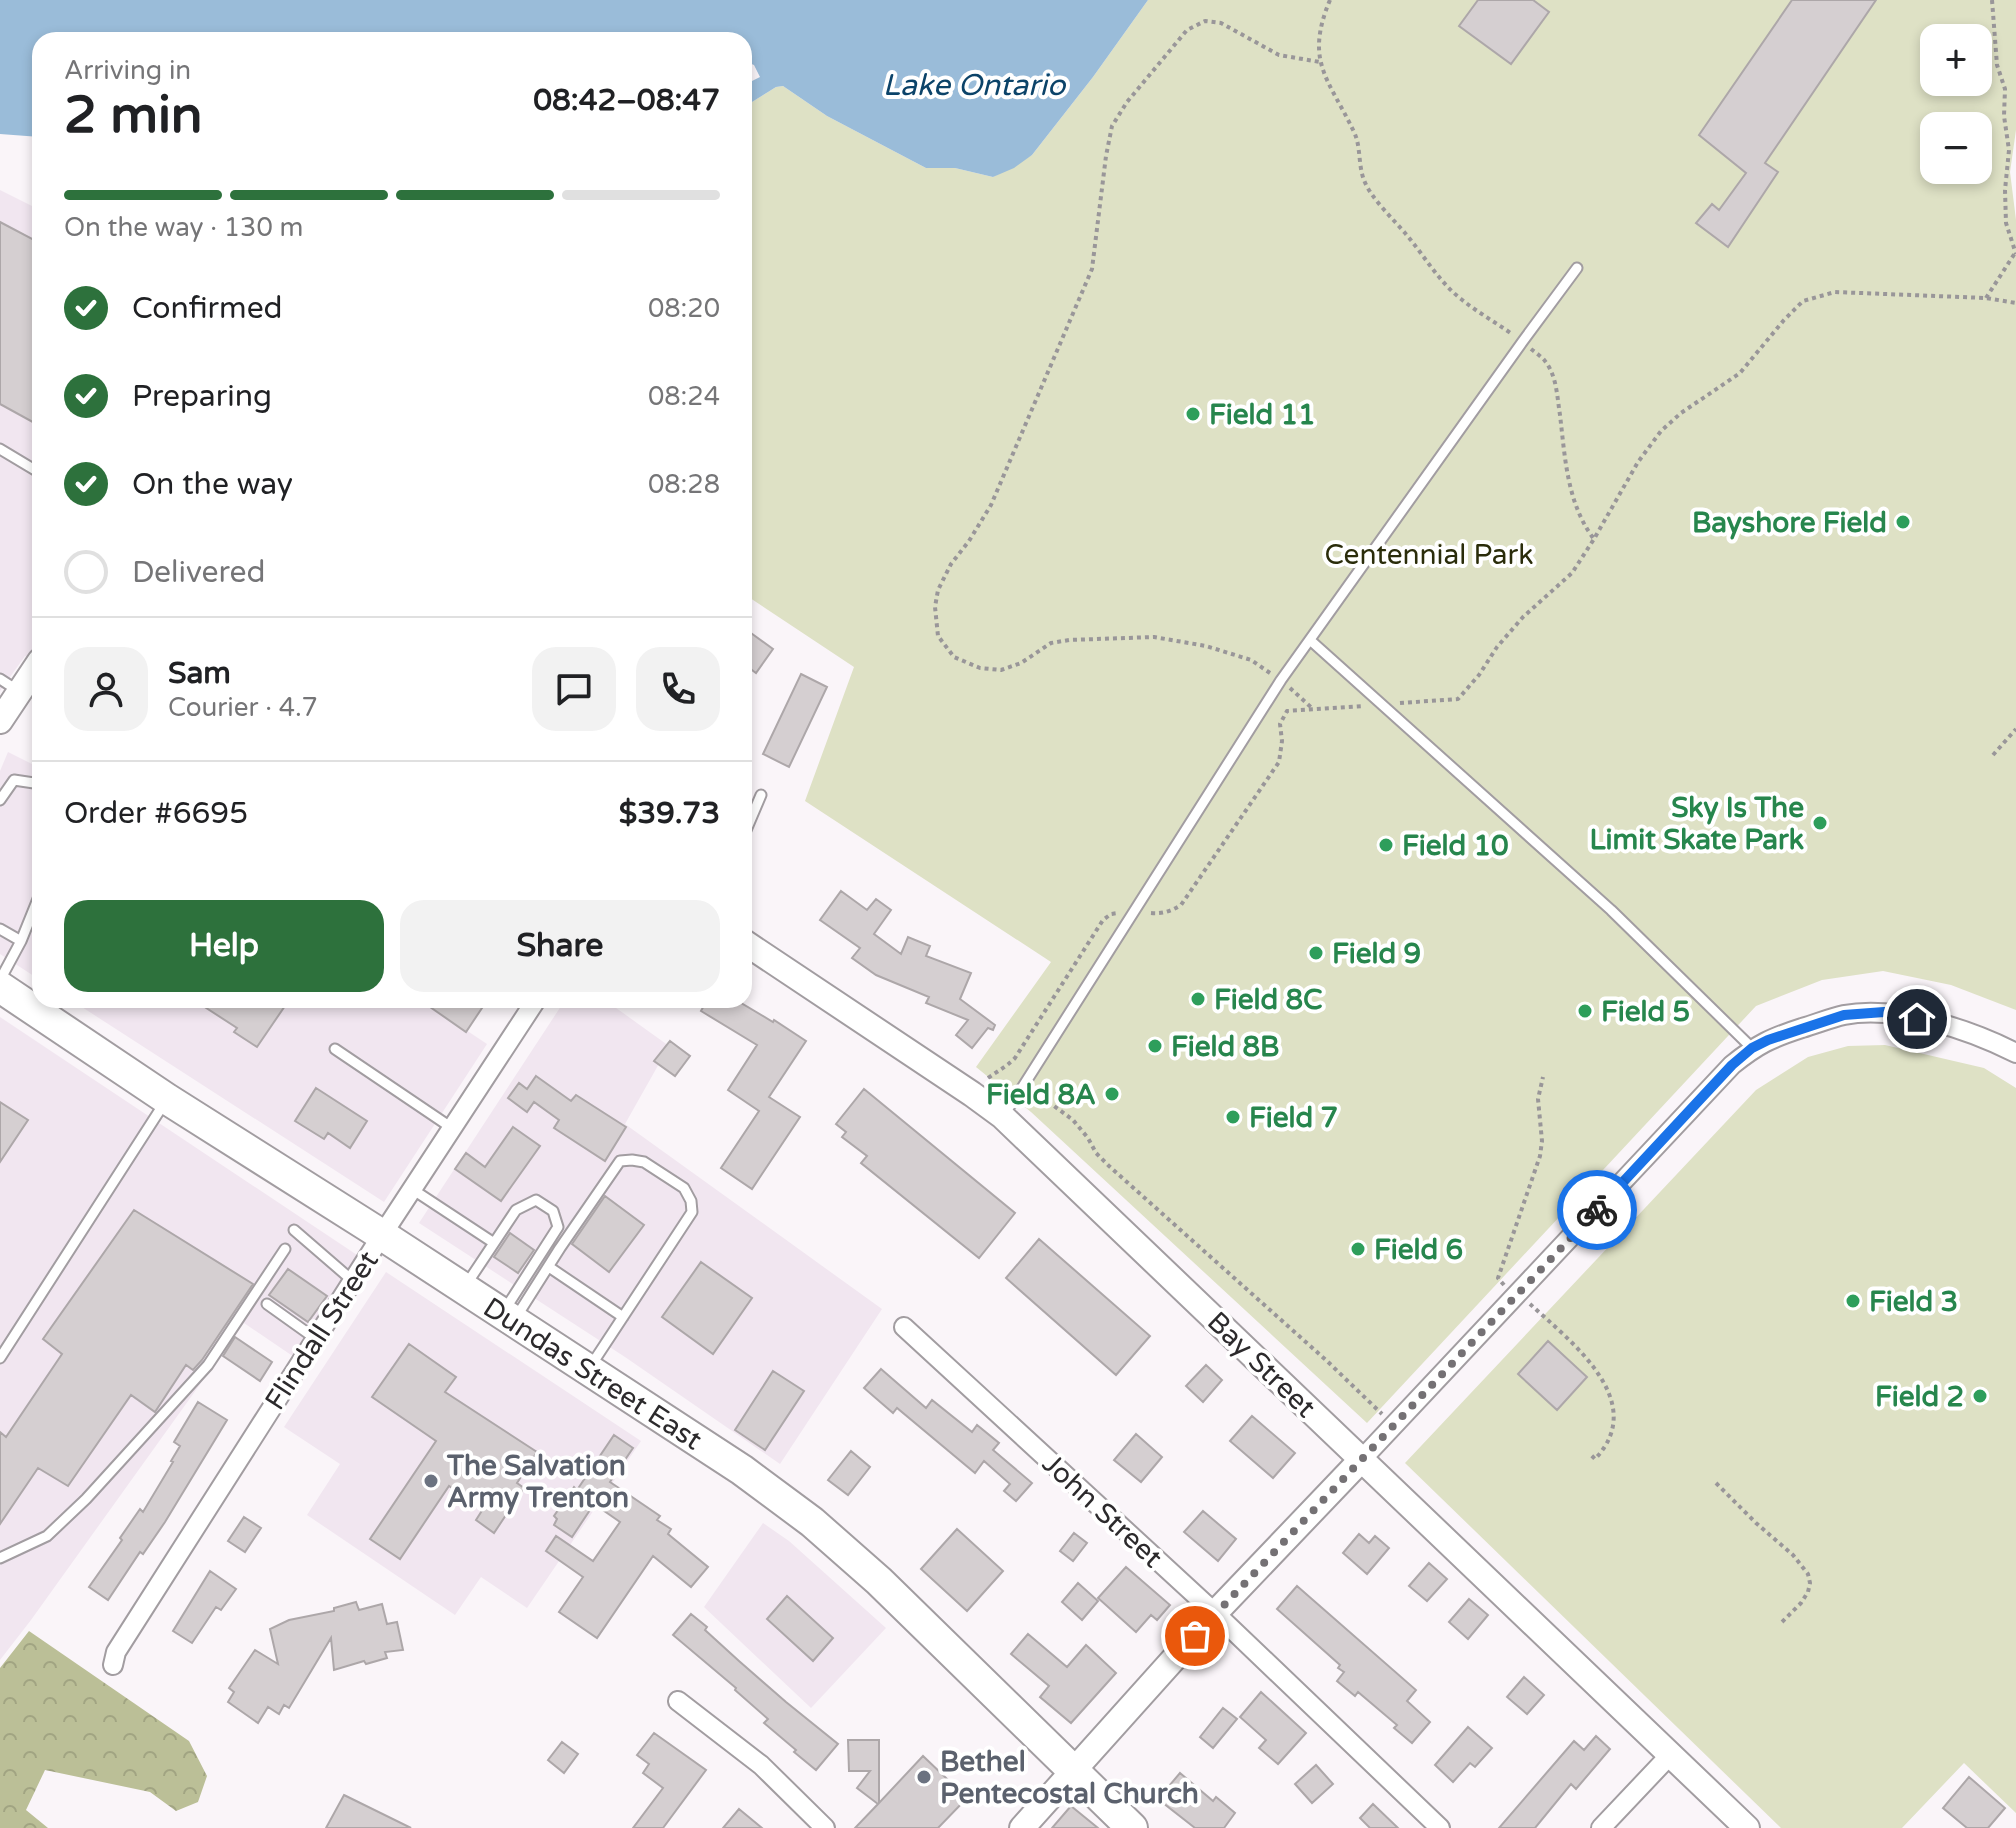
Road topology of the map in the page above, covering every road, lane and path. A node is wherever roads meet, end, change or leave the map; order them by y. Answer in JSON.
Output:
{"nodes":[{"id":1,"x":1330,"y":0,"type":"edge"},
{"id":2,"x":1992,"y":0,"type":"edge"},
{"id":3,"x":1320,"y":62,"type":"junction"},
{"id":4,"x":2016,"y":253,"type":"edge"},
{"id":5,"x":1577,"y":268,"type":"dead end"},
{"id":6,"x":1986,"y":298,"type":"junction"},
{"id":7,"x":2016,"y":303,"type":"edge"},
{"id":8,"x":1523,"y":341,"type":"junction"},
{"id":9,"x":0,"y":449,"type":"edge"},
{"id":10,"x":32,"y":468,"type":"edge"},
{"id":11,"x":1594,"y":539,"type":"junction"},
{"id":12,"x":1310,"y":640,"type":"junction"},
{"id":13,"x":32,"y":667,"type":"edge"},
{"id":14,"x":1281,"y":680,"type":"junction"},
{"id":15,"x":10,"y":685,"type":"edge"},
{"id":16,"x":1380,"y":704,"type":"junction"},
{"id":17,"x":1314,"y":710,"type":"junction"},
{"id":18,"x":0,"y":721,"type":"edge"},
{"id":19,"x":2016,"y":729,"type":"edge"},
{"id":20,"x":1993,"y":755,"type":"dead end"},
{"id":21,"x":32,"y":784,"type":"edge"},
{"id":22,"x":761,"y":795,"type":"dead end"},
{"id":23,"x":0,"y":800,"type":"edge"},
{"id":24,"x":752,"y":816,"type":"edge"},
{"id":25,"x":1133,"y":911,"type":"junction"},
{"id":26,"x":32,"y":914,"type":"edge"},
{"id":27,"x":0,"y":929,"type":"edge"},
{"id":28,"x":21,"y":941,"type":"junction"},
{"id":29,"x":752,"y":947,"type":"edge"},
{"id":30,"x":0,"y":980,"type":"edge"},
{"id":31,"x":0,"y":987,"type":"edge"},
{"id":32,"x":32,"y":1005,"type":"edge"},
{"id":33,"x":37,"y":1008,"type":"edge"},
{"id":34,"x":531,"y":1008,"type":"edge"},
{"id":35,"x":1752,"y":1048,"type":"junction"},
{"id":36,"x":335,"y":1049,"type":"dead end"},
{"id":37,"x":2016,"y":1053,"type":"edge"},
{"id":38,"x":1024,"y":1084,"type":"junction"},
{"id":39,"x":972,"y":1094,"type":"junction"},
{"id":40,"x":167,"y":1099,"type":"junction"},
{"id":41,"x":1002,"y":1116,"type":"junction"},
{"id":42,"x":452,"y":1128,"type":"junction"},
{"id":43,"x":412,"y":1189,"type":"junction"},
{"id":44,"x":294,"y":1230,"type":"dead end"},
{"id":45,"x":382,"y":1235,"type":"junction"},
{"id":46,"x":494,"y":1243,"type":"junction"},
{"id":47,"x":285,"y":1249,"type":"dead end"},
{"id":48,"x":549,"y":1267,"type":"junction"},
{"id":49,"x":353,"y":1281,"type":"junction"},
{"id":50,"x":464,"y":1288,"type":"junction"},
{"id":51,"x":267,"y":1304,"type":"dead end"},
{"id":52,"x":508,"y":1317,"type":"junction"},
{"id":53,"x":623,"y":1317,"type":"junction"},
{"id":54,"x":904,"y":1327,"type":"dead end"},
{"id":55,"x":316,"y":1339,"type":"junction"},
{"id":56,"x":0,"y":1358,"type":"edge"},
{"id":57,"x":588,"y":1370,"type":"junction"},
{"id":58,"x":1382,"y":1414,"type":"dead end"},
{"id":59,"x":1362,"y":1459,"type":"junction"},
{"id":60,"x":1716,"y":1483,"type":"dead end"},
{"id":61,"x":0,"y":1558,"type":"edge"},
{"id":62,"x":1215,"y":1613,"type":"junction"},
{"id":63,"x":1780,"y":1624,"type":"dead end"},
{"id":64,"x":113,"y":1665,"type":"dead end"},
{"id":65,"x":678,"y":1701,"type":"dead end"},
{"id":66,"x":1671,"y":1754,"type":"junction"},
{"id":67,"x":1073,"y":1772,"type":"junction"},
{"id":68,"x":825,"y":1828,"type":"edge"},
{"id":69,"x":1022,"y":1828,"type":"edge"},
{"id":70,"x":1132,"y":1828,"type":"edge"},
{"id":71,"x":1440,"y":1828,"type":"edge"},
{"id":72,"x":1601,"y":1828,"type":"edge"},
{"id":73,"x":1747,"y":1828,"type":"edge"}],
"edges":[{"from":1,"to":3,"type":"path"},
{"from":2,"to":4,"type":"path"},
{"from":3,"to":8,"type":"path"},
{"from":3,"to":14,"type":"path"},
{"from":4,"to":6,"type":"path"},
{"from":5,"to":8,"type":"lane"},
{"from":6,"to":7,"type":"path"},
{"from":6,"to":11,"type":"path"},
{"from":8,"to":11,"type":"path"},
{"from":8,"to":12,"type":"lane"},
{"from":9,"to":10,"type":"lane"},
{"from":11,"to":16,"type":"path"},
{"from":12,"to":14,"type":"lane"},
{"from":12,"to":16,"type":"lane"},
{"from":13,"to":15,"type":"street"},
{"from":14,"to":17,"type":"path"},
{"from":14,"to":25,"type":"lane"},
{"from":15,"to":18,"type":"street"},
{"from":16,"to":17,"type":"path"},
{"from":16,"to":35,"type":"lane"},
{"from":17,"to":25,"type":"path"},
{"from":19,"to":20,"type":"path"},
{"from":21,"to":23,"type":"lane"},
{"from":22,"to":24,"type":"lane"},
{"from":25,"to":38,"type":"lane"},
{"from":25,"to":39,"type":"path"},
{"from":26,"to":28,"type":"lane"},
{"from":27,"to":28,"type":"lane"},
{"from":28,"to":30,"type":"lane"},
{"from":29,"to":39,"type":"street","name":"Bay Street"},
{"from":31,"to":32,"type":"main road","name":"Dundas Street East"},
{"from":33,"to":40,"type":"main road","name":"Dundas Street East"},
{"from":34,"to":42,"type":"street","name":"Flindall Street"},
{"from":35,"to":37,"type":"street"},
{"from":35,"to":59,"type":"street"},
{"from":36,"to":42,"type":"lane"},
{"from":38,"to":41,"type":"lane"},
{"from":38,"to":58,"type":"path"},
{"from":39,"to":41,"type":"street","name":"Bay Street"},
{"from":40,"to":45,"type":"main road","name":"Dundas Street East"},
{"from":40,"to":56,"type":"lane"},
{"from":41,"to":59,"type":"street","name":"Bay Street"},
{"from":42,"to":43,"type":"street","name":"Flindall Street"},
{"from":43,"to":45,"type":"street","name":"Flindall Street"},
{"from":43,"to":46,"type":"lane"},
{"from":44,"to":49,"type":"lane"},
{"from":45,"to":49,"type":"street","name":"Flindall Street"},
{"from":45,"to":50,"type":"main road","name":"Dundas Street East"},
{"from":46,"to":50,"type":"lane"},
{"from":46,"to":52,"type":"lane"},
{"from":47,"to":61,"type":"lane"},
{"from":48,"to":52,"type":"lane"},
{"from":48,"to":53,"type":"lane"},
{"from":48,"to":53,"type":"lane"},
{"from":49,"to":55,"type":"street","name":"Flindall Street"},
{"from":50,"to":52,"type":"main road","name":"Dundas Street East"},
{"from":51,"to":55,"type":"lane"},
{"from":52,"to":57,"type":"main road","name":"Dundas Street East"},
{"from":53,"to":57,"type":"lane"},
{"from":54,"to":62,"type":"street","name":"John Street"},
{"from":55,"to":64,"type":"street","name":"Flindall Street"},
{"from":57,"to":67,"type":"main road","name":"Dundas Street East"},
{"from":59,"to":62,"type":"street"},
{"from":59,"to":66,"type":"street","name":"Bay Street"},
{"from":60,"to":63,"type":"path"},
{"from":62,"to":67,"type":"street"},
{"from":62,"to":71,"type":"street","name":"John Street"},
{"from":65,"to":68,"type":"street"},
{"from":66,"to":72,"type":"street"},
{"from":66,"to":73,"type":"street","name":"Bay Street"},
{"from":67,"to":69,"type":"street"},
{"from":67,"to":70,"type":"main road","name":"Dundas Street East"}]}
